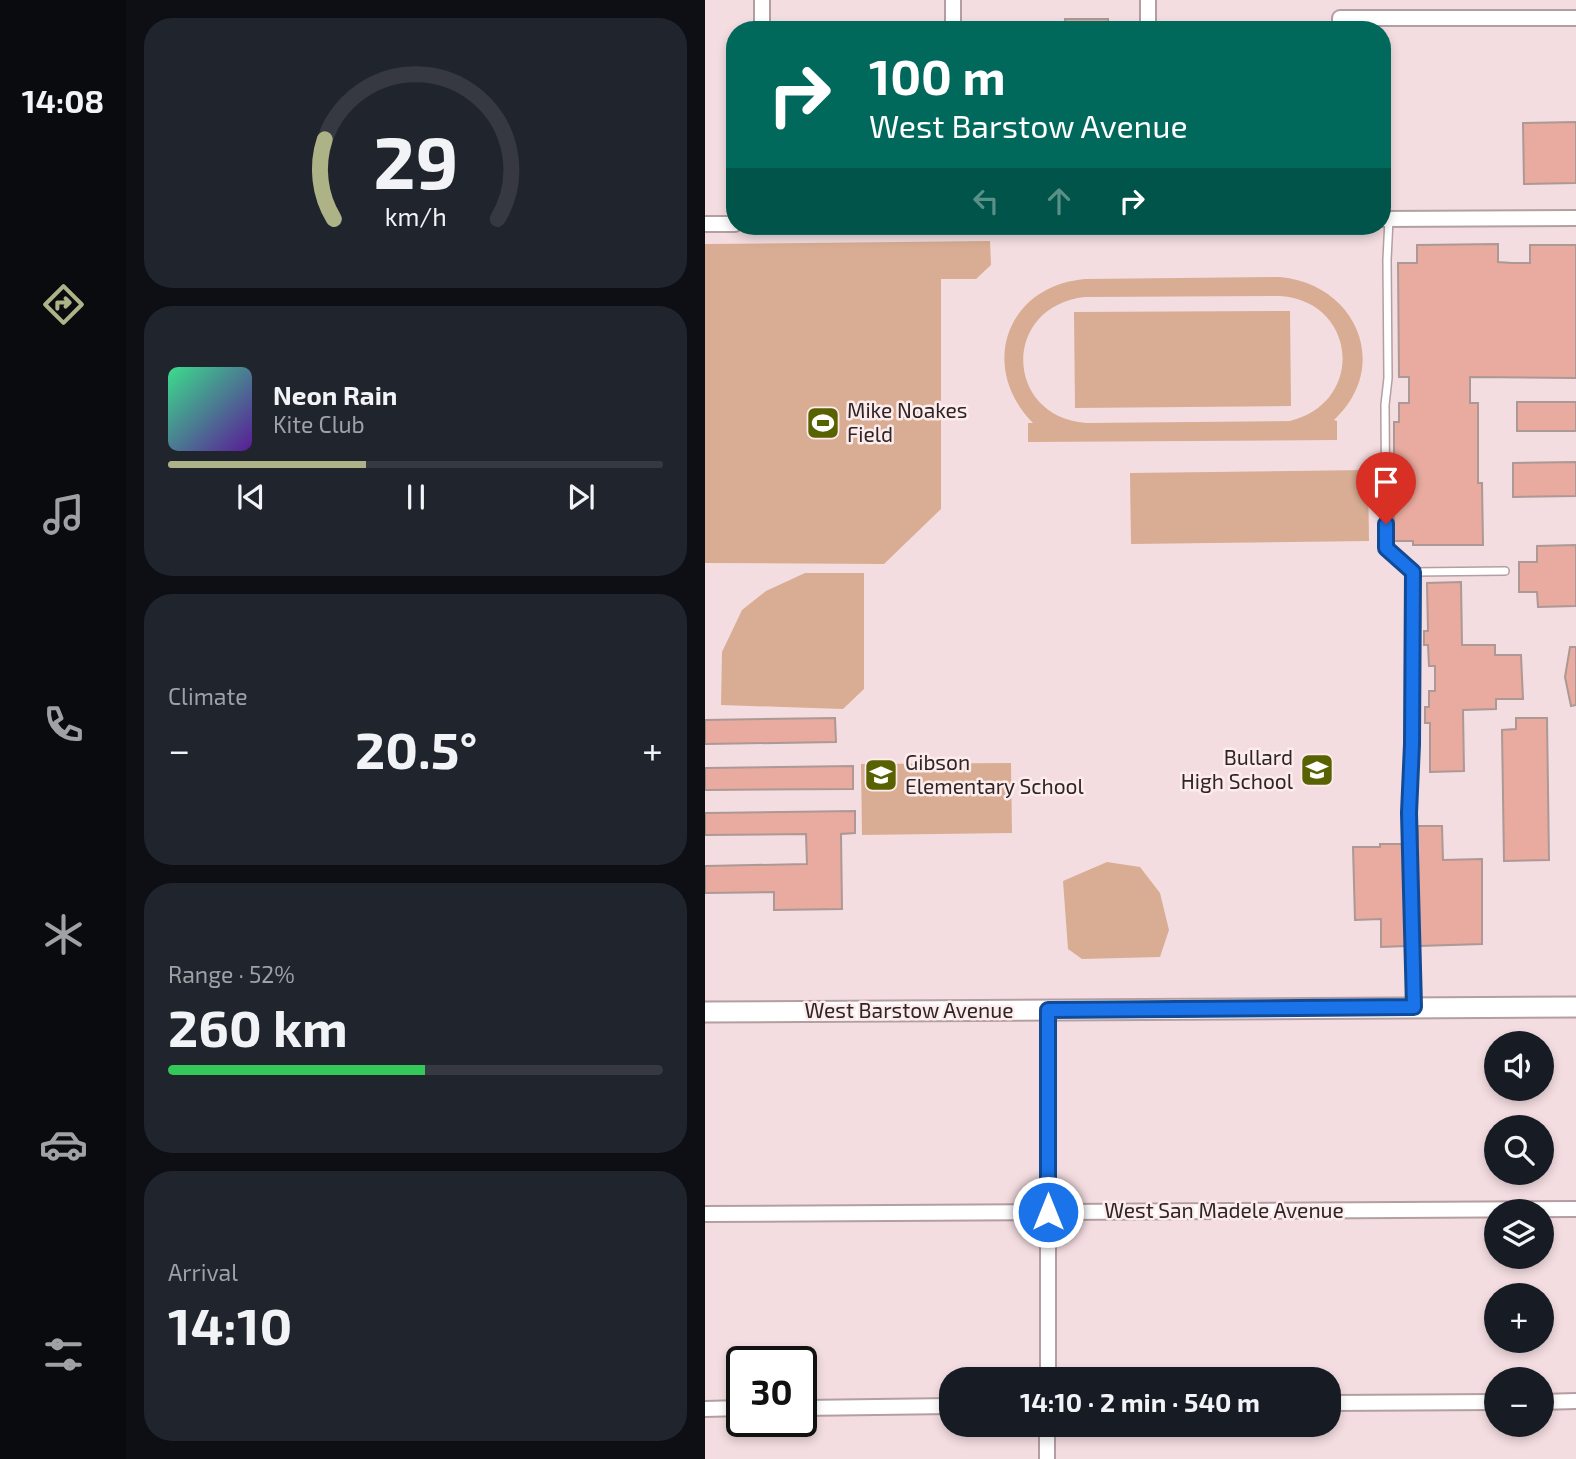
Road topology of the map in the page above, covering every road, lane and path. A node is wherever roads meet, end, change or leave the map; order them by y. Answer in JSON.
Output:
{"nodes":[{"id":1,"x":762,"y":0,"type":"edge"},
{"id":2,"x":953,"y":0,"type":"edge"},
{"id":3,"x":1148,"y":0,"type":"edge"},
{"id":4,"x":1576,"y":18,"type":"edge"},
{"id":5,"x":762,"y":21,"type":"edge"},
{"id":6,"x":952,"y":21,"type":"edge"},
{"id":7,"x":1148,"y":21,"type":"edge"},
{"id":8,"x":1391,"y":23,"type":"edge"},
{"id":9,"x":1576,"y":218,"type":"edge"},
{"id":10,"x":1391,"y":219,"type":"edge"},
{"id":11,"x":726,"y":224,"type":"edge"},
{"id":12,"x":705,"y":225,"type":"edge"},
{"id":13,"x":1386,"y":235,"type":"edge"},
{"id":14,"x":1505,"y":571,"type":"dead end"},
{"id":15,"x":1413,"y":572,"type":"junction"},
{"id":16,"x":1414,"y":1007,"type":"junction"},
{"id":17,"x":1576,"y":1007,"type":"edge"},
{"id":18,"x":1048,"y":1010,"type":"junction"},
{"id":19,"x":705,"y":1013,"type":"edge"},
{"id":20,"x":1576,"y":1209,"type":"edge"},
{"id":21,"x":1048,"y":1212,"type":"junction"},
{"id":22,"x":705,"y":1214,"type":"edge"},
{"id":23,"x":1047,"y":1367,"type":"edge"},
{"id":24,"x":1576,"y":1401,"type":"edge"},
{"id":25,"x":1484,"y":1402,"type":"edge"},
{"id":26,"x":1554,"y":1402,"type":"edge"},
{"id":27,"x":1341,"y":1403,"type":"edge"},
{"id":28,"x":939,"y":1406,"type":"edge"},
{"id":29,"x":726,"y":1408,"type":"edge"},
{"id":30,"x":817,"y":1408,"type":"edge"},
{"id":31,"x":705,"y":1409,"type":"edge"},
{"id":32,"x":1047,"y":1437,"type":"edge"},
{"id":33,"x":1047,"y":1459,"type":"edge"}],
"edges":[{"from":1,"to":5,"type":"street"},
{"from":2,"to":6,"type":"street"},
{"from":3,"to":7,"type":"street"},
{"from":4,"to":8,"type":"street"},
{"from":9,"to":10,"type":"street"},
{"from":11,"to":12,"type":"street"},
{"from":13,"to":15,"type":"lane"},
{"from":14,"to":15,"type":"lane"},
{"from":15,"to":16,"type":"lane"},
{"from":16,"to":17,"type":"street","name":"West Barstow Avenue"},
{"from":16,"to":18,"type":"street","name":"West Barstow Avenue"},
{"from":18,"to":19,"type":"street","name":"West Barstow Avenue"},
{"from":18,"to":21,"type":"street"},
{"from":20,"to":21,"type":"street","name":"West San Madele Avenue"},
{"from":21,"to":22,"type":"street","name":"West San Madele Avenue"},
{"from":21,"to":23,"type":"street"},
{"from":24,"to":26,"type":"street"},
{"from":25,"to":27,"type":"street"},
{"from":28,"to":30,"type":"street"},
{"from":29,"to":31,"type":"street"},
{"from":32,"to":33,"type":"street"}]}
